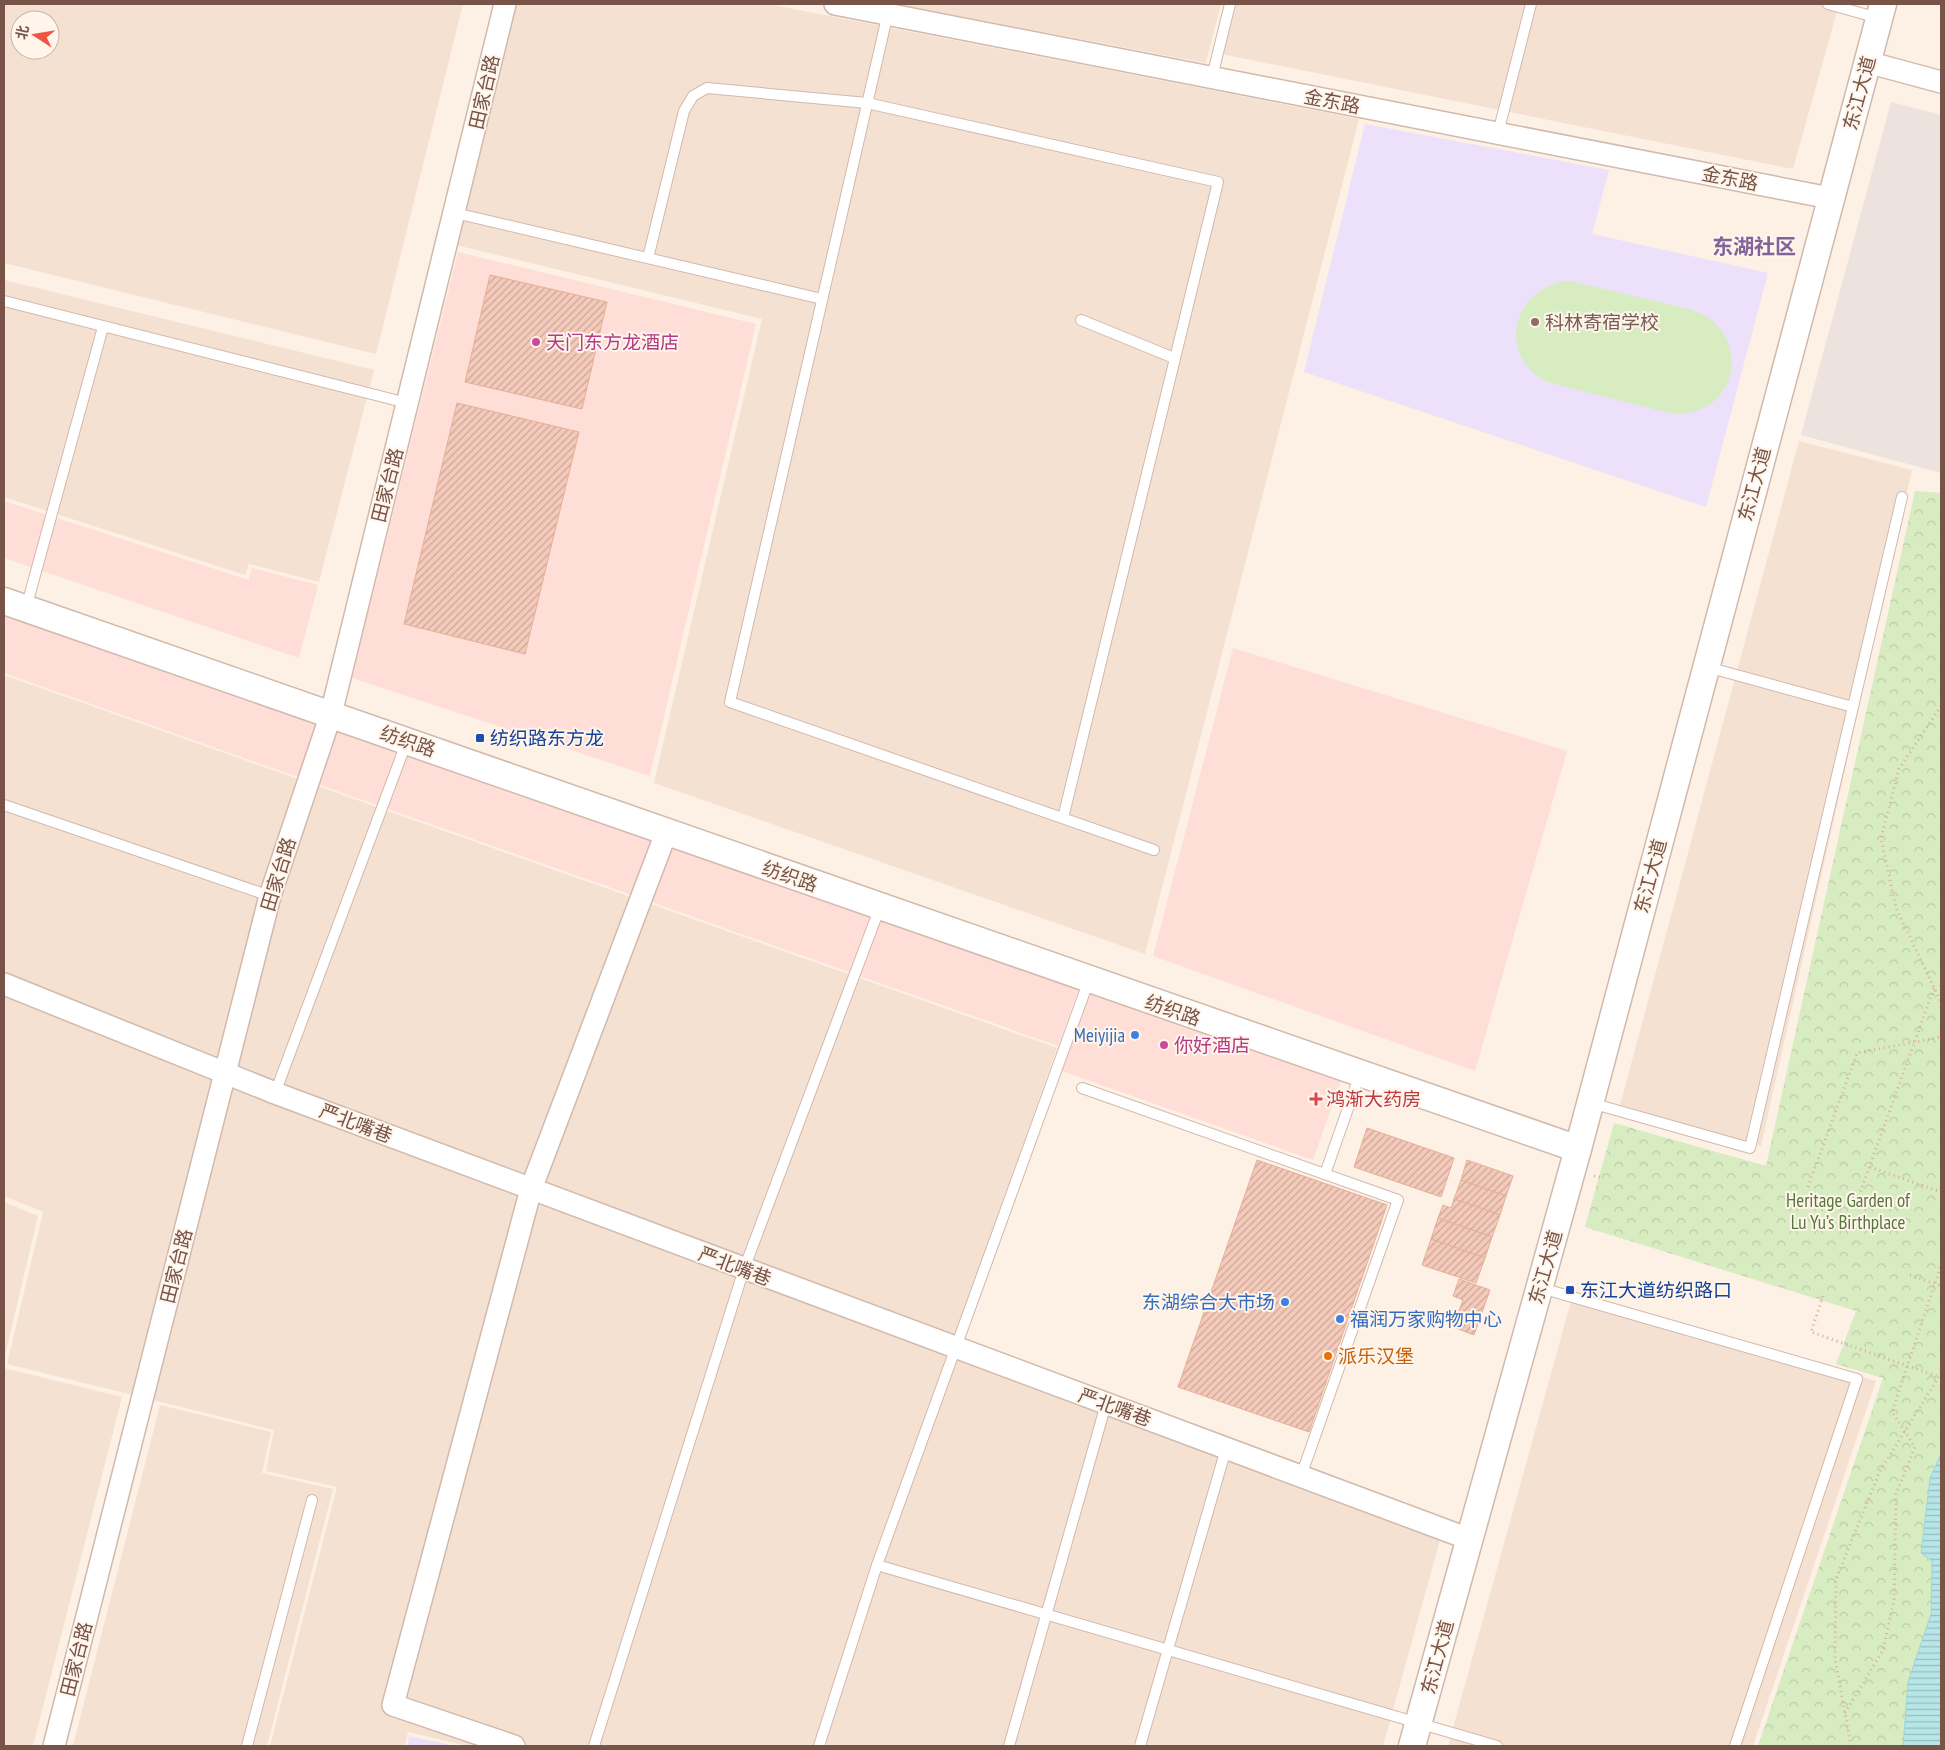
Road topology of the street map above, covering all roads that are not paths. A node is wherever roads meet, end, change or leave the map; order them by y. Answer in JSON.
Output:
{"nodes":[{"id":1,"x":505,"y":4,"type":"edge"},
{"id":2,"x":835,"y":4,"type":"edge"},
{"id":3,"x":1230,"y":4,"type":"edge"},
{"id":4,"x":1531,"y":4,"type":"edge"},
{"id":5,"x":1828,"y":4,"type":"edge"},
{"id":6,"x":889,"y":9,"type":"edge"},
{"id":7,"x":1881,"y":11,"type":"edge"},
{"id":8,"x":1867,"y":62,"type":"junction"},
{"id":9,"x":1212,"y":77,"type":"junction"},
{"id":10,"x":1941,"y":82,"type":"edge"},
{"id":11,"x":868,"y":103,"type":"junction"},
{"id":12,"x":1498,"y":133,"type":"junction"},
{"id":13,"x":1830,"y":198,"type":"junction"},
{"id":14,"x":455,"y":213,"type":"junction"},
{"id":15,"x":648,"y":258,"type":"junction"},
{"id":16,"x":822,"y":299,"type":"junction"},
{"id":17,"x":4,"y":301,"type":"edge"},
{"id":18,"x":1080,"y":320,"type":"dead end"},
{"id":19,"x":103,"y":327,"type":"junction"},
{"id":20,"x":1174,"y":358,"type":"junction"},
{"id":21,"x":407,"y":403,"type":"junction"},
{"id":22,"x":1902,"y":496,"type":"dead end"},
{"id":23,"x":15,"y":605,"type":"edge"},
{"id":24,"x":1706,"y":667,"type":"junction"},
{"id":25,"x":1853,"y":707,"type":"junction"},
{"id":26,"x":331,"y":714,"type":"junction"},
{"id":27,"x":406,"y":741,"type":"junction"},
{"id":28,"x":4,"y":805,"type":"edge"},
{"id":29,"x":1063,"y":818,"type":"junction"},
{"id":30,"x":666,"y":832,"type":"junction"},
{"id":31,"x":1154,"y":850,"type":"dead end"},
{"id":32,"x":270,"y":896,"type":"junction"},
{"id":33,"x":880,"y":908,"type":"junction"},
{"id":34,"x":1089,"y":980,"type":"junction"},
{"id":35,"x":4,"y":984,"type":"edge"},
{"id":36,"x":225,"y":1074,"type":"junction"},
{"id":37,"x":1360,"y":1074,"type":"junction"},
{"id":38,"x":1082,"y":1088,"type":"dead end"},
{"id":39,"x":275,"y":1093,"type":"junction"},
{"id":40,"x":1590,"y":1102,"type":"junction"},
{"id":41,"x":1578,"y":1150,"type":"junction"},
{"id":42,"x":1325,"y":1174,"type":"junction"},
{"id":43,"x":531,"y":1189,"type":"junction"},
{"id":44,"x":744,"y":1269,"type":"junction"},
{"id":45,"x":1539,"y":1288,"type":"junction"},
{"id":46,"x":956,"y":1348,"type":"junction"},
{"id":47,"x":1106,"y":1404,"type":"junction"},
{"id":48,"x":1226,"y":1449,"type":"junction"},
{"id":49,"x":1301,"y":1476,"type":"junction"},
{"id":50,"x":312,"y":1500,"type":"dead end"},
{"id":51,"x":1470,"y":1539,"type":"junction"},
{"id":52,"x":877,"y":1566,"type":"junction"},
{"id":53,"x":1046,"y":1614,"type":"junction"},
{"id":54,"x":1168,"y":1649,"type":"junction"},
{"id":55,"x":1415,"y":1734,"type":"edge"},
{"id":56,"x":54,"y":1746,"type":"edge"},
{"id":57,"x":247,"y":1746,"type":"edge"},
{"id":58,"x":514,"y":1746,"type":"edge"},
{"id":59,"x":594,"y":1746,"type":"edge"},
{"id":60,"x":819,"y":1746,"type":"edge"},
{"id":61,"x":1009,"y":1746,"type":"edge"},
{"id":62,"x":1140,"y":1746,"type":"edge"},
{"id":63,"x":1497,"y":1746,"type":"edge"},
{"id":64,"x":1735,"y":1746,"type":"edge"}],
"edges":[{"from":1,"to":14,"type":"street","name":"田家台路"},
{"from":2,"to":6,"type":"street","name":"金东路"},
{"from":3,"to":9,"type":"lane"},
{"from":4,"to":12,"type":"lane"},
{"from":5,"to":7,"type":"lane"},
{"from":6,"to":9,"type":"street","name":"金东路"},
{"from":6,"to":11,"type":"lane"},
{"from":7,"to":8,"type":"street","name":"东江大道"},
{"from":8,"to":10,"type":"street"},
{"from":8,"to":13,"type":"street","name":"东江大道"},
{"from":9,"to":12,"type":"street","name":"金东路"},
{"from":11,"to":15,"type":"lane"},
{"from":11,"to":16,"type":"lane"},
{"from":11,"to":20,"type":"lane"},
{"from":12,"to":13,"type":"street","name":"金东路"},
{"from":13,"to":24,"type":"street","name":"东江大道"},
{"from":14,"to":15,"type":"lane"},
{"from":14,"to":21,"type":"street","name":"田家台路"},
{"from":15,"to":16,"type":"lane"},
{"from":16,"to":29,"type":"lane"},
{"from":17,"to":19,"type":"lane"},
{"from":18,"to":20,"type":"lane"},
{"from":19,"to":21,"type":"lane"},
{"from":19,"to":23,"type":"lane"},
{"from":20,"to":29,"type":"lane"},
{"from":21,"to":26,"type":"street","name":"田家台路"},
{"from":22,"to":25,"type":"lane"},
{"from":23,"to":26,"type":"street","name":"纺织路"},
{"from":24,"to":25,"type":"lane"},
{"from":24,"to":40,"type":"street","name":"东江大道"},
{"from":25,"to":40,"type":"lane"},
{"from":26,"to":27,"type":"street","name":"纺织路"},
{"from":26,"to":32,"type":"street","name":"田家台路"},
{"from":27,"to":30,"type":"street","name":"纺织路"},
{"from":27,"to":39,"type":"lane"},
{"from":28,"to":32,"type":"lane"},
{"from":29,"to":31,"type":"lane"},
{"from":30,"to":33,"type":"street","name":"纺织路"},
{"from":30,"to":43,"type":"street"},
{"from":32,"to":36,"type":"street","name":"田家台路"},
{"from":33,"to":34,"type":"street","name":"纺织路"},
{"from":33,"to":44,"type":"lane"},
{"from":34,"to":37,"type":"street","name":"纺织路"},
{"from":34,"to":46,"type":"lane"},
{"from":35,"to":36,"type":"street","name":"严北嘴巷"},
{"from":36,"to":39,"type":"street","name":"严北嘴巷"},
{"from":36,"to":56,"type":"street","name":"田家台路"},
{"from":37,"to":41,"type":"street","name":"纺织路"},
{"from":37,"to":42,"type":"lane"},
{"from":38,"to":42,"type":"lane"},
{"from":39,"to":43,"type":"street","name":"严北嘴巷"},
{"from":40,"to":41,"type":"street","name":"东江大道"},
{"from":41,"to":45,"type":"street","name":"东江大道"},
{"from":42,"to":49,"type":"lane"},
{"from":43,"to":44,"type":"street","name":"严北嘴巷"},
{"from":43,"to":58,"type":"street"},
{"from":44,"to":46,"type":"street","name":"严北嘴巷"},
{"from":44,"to":59,"type":"lane"},
{"from":45,"to":51,"type":"street","name":"东江大道"},
{"from":45,"to":64,"type":"lane"},
{"from":46,"to":47,"type":"street","name":"严北嘴巷"},
{"from":46,"to":52,"type":"lane"},
{"from":47,"to":48,"type":"street","name":"严北嘴巷"},
{"from":47,"to":53,"type":"lane"},
{"from":48,"to":49,"type":"street","name":"严北嘴巷"},
{"from":48,"to":54,"type":"lane"},
{"from":49,"to":51,"type":"street","name":"严北嘴巷"},
{"from":50,"to":57,"type":"lane"},
{"from":51,"to":55,"type":"street","name":"东江大道"},
{"from":52,"to":53,"type":"lane"},
{"from":52,"to":60,"type":"lane"},
{"from":53,"to":54,"type":"lane"},
{"from":53,"to":61,"type":"lane"},
{"from":54,"to":55,"type":"lane"},
{"from":54,"to":62,"type":"lane"},
{"from":55,"to":63,"type":"lane"}]}
